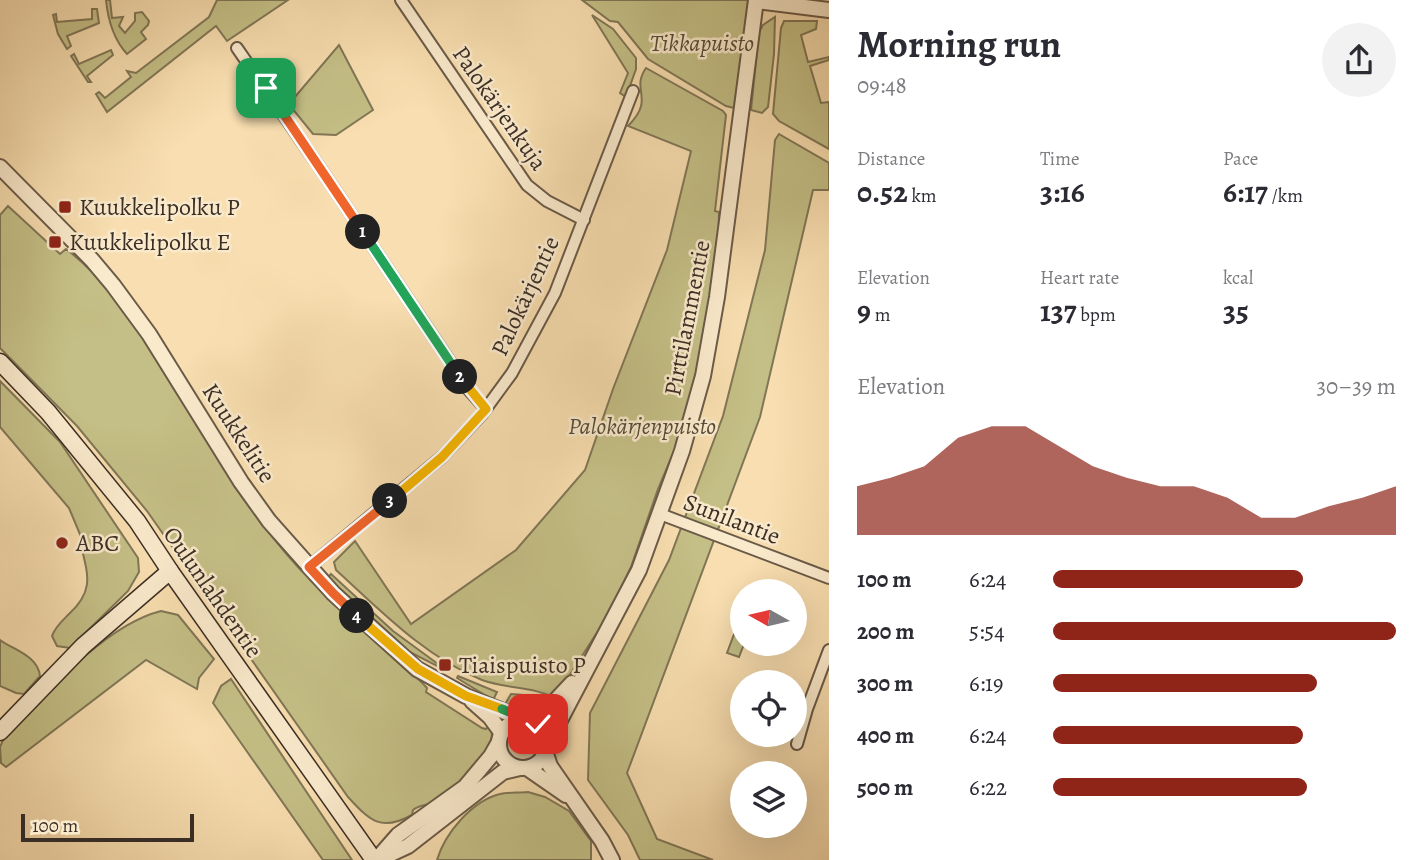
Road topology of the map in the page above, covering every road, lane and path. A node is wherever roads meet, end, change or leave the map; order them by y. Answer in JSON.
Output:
{"nodes":[{"id":1,"x":401,"y":0,"type":"edge"},
{"id":2,"x":756,"y":1,"type":"edge"},
{"id":3,"x":829,"y":10,"type":"edge"},
{"id":4,"x":237,"y":48,"type":"dead end"},
{"id":5,"x":633,"y":91,"type":"dead end"},
{"id":6,"x":0,"y":167,"type":"edge"},
{"id":7,"x":584,"y":220,"type":"junction"},
{"id":8,"x":0,"y":362,"type":"edge"},
{"id":9,"x":486,"y":409,"type":"junction"},
{"id":10,"x":660,"y":514,"type":"junction"},
{"id":11,"x":309,"y":567,"type":"junction"},
{"id":12,"x":170,"y":572,"type":"junction"},
{"id":13,"x":829,"y":578,"type":"edge"},
{"id":14,"x":829,"y":650,"type":"edge"},
{"id":15,"x":587,"y":666,"type":"junction"},
{"id":16,"x":466,"y":696,"type":"junction"},
{"id":17,"x":807,"y":709,"type":"edge"},
{"id":18,"x":526,"y":720,"type":"junction"},
{"id":19,"x":0,"y":732,"type":"edge"},
{"id":20,"x":500,"y":737,"type":"junction"},
{"id":21,"x":547,"y":749,"type":"junction"},
{"id":22,"x":523,"y":768,"type":"junction"},
{"id":23,"x":571,"y":798,"type":"junction"},
{"id":24,"x":375,"y":860,"type":"edge"},
{"id":25,"x":612,"y":860,"type":"edge"}],
"edges":[{"from":1,"to":7,"type":"street","name":"Palokärjenkuja"},
{"from":2,"to":3,"type":"street"},
{"from":2,"to":10,"type":"street","name":"Pirttilammentie"},
{"from":4,"to":9,"type":"street"},
{"from":5,"to":7,"type":"street","name":"Palokärjentie"},
{"from":6,"to":11,"type":"street","name":"Kuukkelitie"},
{"from":7,"to":9,"type":"street","name":"Palokärjentie"},
{"from":8,"to":12,"type":"main road","name":"Oulunlahdentie"},
{"from":9,"to":11,"type":"street","name":"Palokärjentie"},
{"from":10,"to":13,"type":"street","name":"Sunilantie"},
{"from":10,"to":15,"type":"street","name":"Pirttilammentie"},
{"from":11,"to":16,"type":"street","name":"Kuukkelitie"},
{"from":12,"to":19,"type":"main road"},
{"from":12,"to":24,"type":"main road","name":"Oulunlahdentie"},
{"from":14,"to":17,"type":"street"},
{"from":15,"to":18,"type":"street","name":"Pirttilammentie"},
{"from":15,"to":21,"type":"street","name":"Pirttilammentie"},
{"from":16,"to":18,"type":"street","name":"Kuukkelitie"},
{"from":16,"to":20,"type":"street","name":"Kuukkelitie"},
{"from":18,"to":20,"type":"street"},
{"from":18,"to":21,"type":"street"},
{"from":20,"to":22,"type":"street"},
{"from":20,"to":24,"type":"street"},
{"from":21,"to":22,"type":"street"},
{"from":21,"to":23,"type":"street"},
{"from":22,"to":23,"type":"street"},
{"from":22,"to":24,"type":"street"},
{"from":23,"to":25,"type":"street"}]}
